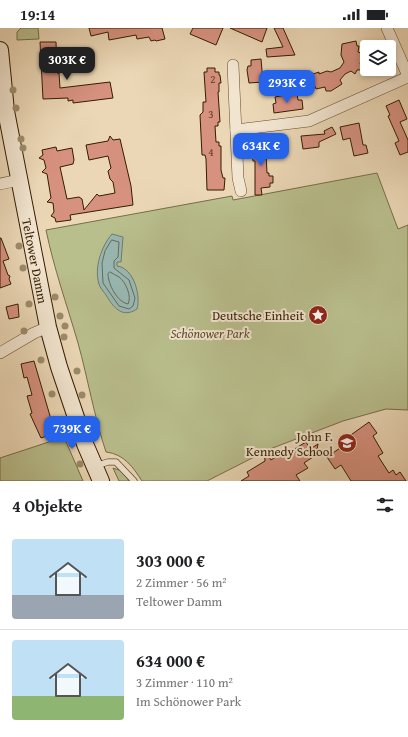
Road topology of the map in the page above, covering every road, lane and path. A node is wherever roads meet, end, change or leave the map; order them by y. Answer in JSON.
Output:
{"nodes":[{"id":1,"x":387,"y":28,"type":"edge"},
{"id":2,"x":0,"y":50,"type":"edge"},
{"id":3,"x":233,"y":65,"type":"dead end"},
{"id":4,"x":408,"y":77,"type":"edge"},
{"id":5,"x":2,"y":99,"type":"edge"},
{"id":6,"x":236,"y":130,"type":"junction"},
{"id":7,"x":19,"y":180,"type":"junction"},
{"id":8,"x":0,"y":184,"type":"edge"},
{"id":9,"x":241,"y":191,"type":"dead end"},
{"id":10,"x":48,"y":327,"type":"junction"},
{"id":11,"x":0,"y":353,"type":"edge"},
{"id":12,"x":95,"y":466,"type":"junction"},
{"id":13,"x":101,"y":481,"type":"edge"},
{"id":14,"x":134,"y":481,"type":"edge"}],
"edges":[{"from":1,"to":4,"type":"street"},
{"from":2,"to":5,"type":"main road","name":"Teltower Damm"},
{"from":3,"to":6,"type":"street"},
{"from":4,"to":6,"type":"street"},
{"from":5,"to":7,"type":"main road","name":"Teltower Damm"},
{"from":6,"to":9,"type":"street"},
{"from":7,"to":8,"type":"street"},
{"from":7,"to":10,"type":"main road","name":"Teltower Damm"},
{"from":10,"to":11,"type":"street"},
{"from":10,"to":12,"type":"main road","name":"Teltower Damm"},
{"from":12,"to":13,"type":"main road","name":"Teltower Damm"},
{"from":12,"to":14,"type":"lane"}]}
